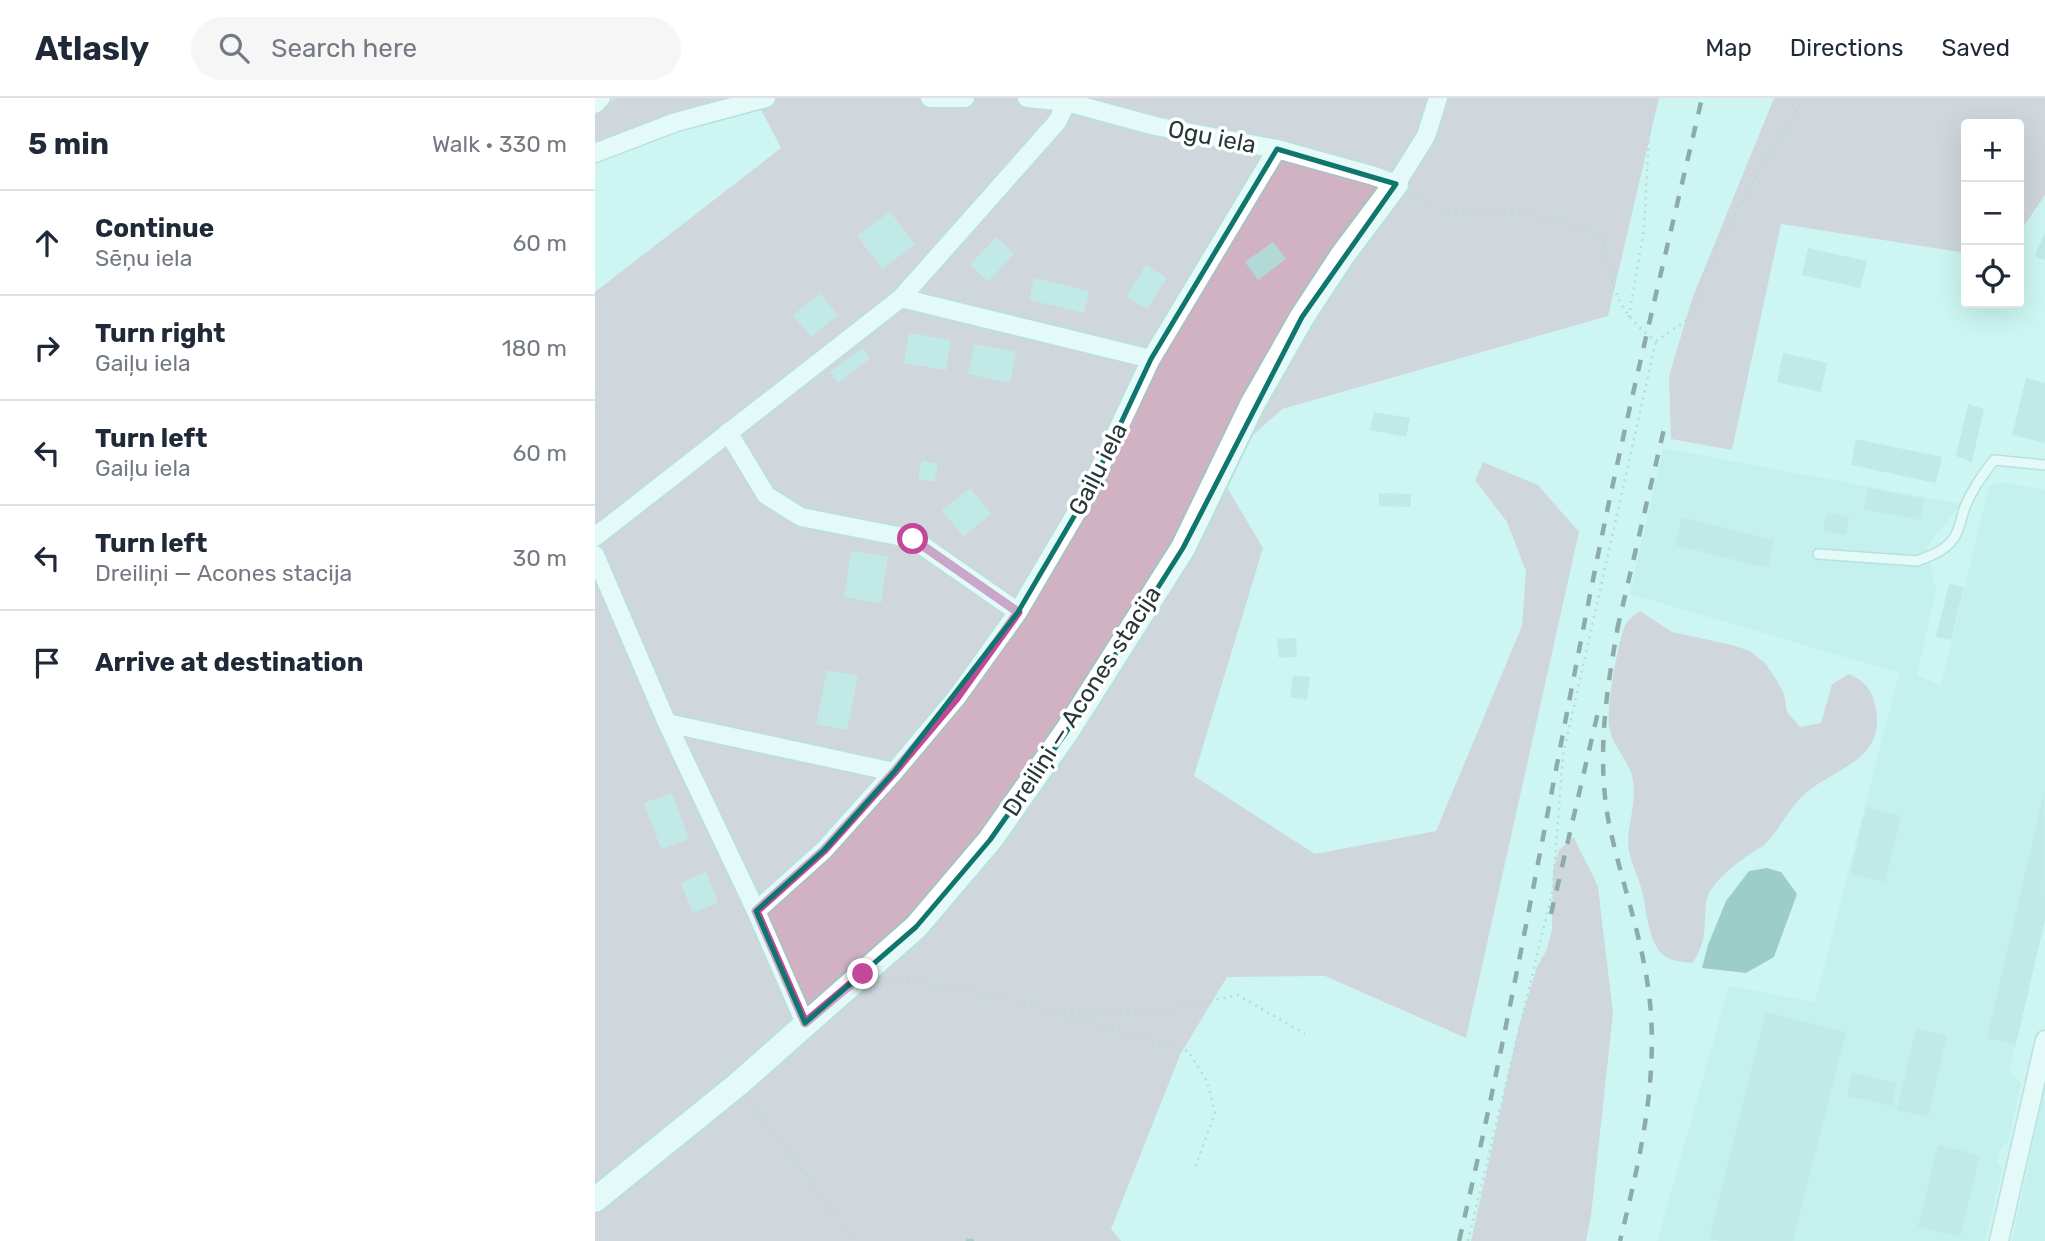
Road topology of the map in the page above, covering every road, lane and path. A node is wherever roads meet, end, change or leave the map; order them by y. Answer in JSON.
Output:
{"nodes":[{"id":1,"x":601,"y":98,"type":"edge"},
{"id":2,"x":766,"y":98,"type":"edge"},
{"id":3,"x":930,"y":98,"type":"edge"},
{"id":4,"x":965,"y":98,"type":"edge"},
{"id":5,"x":1027,"y":98,"type":"edge"},
{"id":6,"x":1438,"y":98,"type":"edge"},
{"id":7,"x":1651,"y":98,"type":"edge"},
{"id":8,"x":1804,"y":98,"type":"edge"},
{"id":9,"x":1067,"y":102,"type":"junction"},
{"id":10,"x":595,"y":104,"type":"edge"},
{"id":11,"x":1277,"y":149,"type":"junction"},
{"id":12,"x":595,"y":153,"type":"edge"},
{"id":13,"x":1396,"y":184,"type":"junction"},
{"id":14,"x":901,"y":298,"type":"junction"},
{"id":15,"x":1629,"y":317,"type":"junction"},
{"id":16,"x":1656,"y":341,"type":"junction"},
{"id":17,"x":1151,"y":359,"type":"junction"},
{"id":18,"x":728,"y":432,"type":"junction"},
{"id":19,"x":2045,"y":465,"type":"edge"},
{"id":20,"x":595,"y":537,"type":"edge"},
{"id":21,"x":1818,"y":554,"type":"dead end"},
{"id":22,"x":595,"y":555,"type":"edge"},
{"id":23,"x":1018,"y":612,"type":"junction"},
{"id":24,"x":667,"y":723,"type":"junction"},
{"id":25,"x":894,"y":772,"type":"junction"},
{"id":26,"x":756,"y":911,"type":"junction"},
{"id":27,"x":863,"y":974,"type":"junction"},
{"id":28,"x":1057,"y":1013,"type":"junction"},
{"id":29,"x":805,"y":1023,"type":"junction"},
{"id":30,"x":1305,"y":1034,"type":"dead end"},
{"id":31,"x":2045,"y":1041,"type":"edge"},
{"id":32,"x":737,"y":1085,"type":"junction"},
{"id":33,"x":1195,"y":1167,"type":"dead end"},
{"id":34,"x":595,"y":1199,"type":"edge"},
{"id":35,"x":856,"y":1241,"type":"edge"},
{"id":36,"x":1468,"y":1241,"type":"edge"},
{"id":37,"x":1999,"y":1241,"type":"edge"}],
"edges":[{"from":1,"to":10,"type":"street"},
{"from":2,"to":12,"type":"street"},
{"from":3,"to":4,"type":"street"},
{"from":5,"to":9,"type":"street","name":"Ogu iela"},
{"from":6,"to":13,"type":"street","name":"Dreiliņi — Acones stacija"},
{"from":7,"to":15,"type":"path"},
{"from":8,"to":16,"type":"path"},
{"from":9,"to":11,"type":"street","name":"Ogu iela"},
{"from":9,"to":14,"type":"street"},
{"from":11,"to":13,"type":"street","name":"Ogu iela"},
{"from":11,"to":17,"type":"street","name":"Gaiļu iela"},
{"from":13,"to":15,"type":"path"},
{"from":13,"to":27,"type":"street","name":"Dreiliņi — Acones stacija"},
{"from":14,"to":17,"type":"street"},
{"from":14,"to":18,"type":"street"},
{"from":15,"to":16,"type":"path"},
{"from":16,"to":36,"type":"path"},
{"from":17,"to":23,"type":"street","name":"Gaiļu iela"},
{"from":18,"to":20,"type":"street"},
{"from":18,"to":23,"type":"street"},
{"from":19,"to":21,"type":"lane"},
{"from":22,"to":24,"type":"street"},
{"from":23,"to":25,"type":"street","name":"Gaiļu iela"},
{"from":24,"to":25,"type":"street"},
{"from":24,"to":26,"type":"street"},
{"from":25,"to":26,"type":"street","name":"Gaiļu iela"},
{"from":26,"to":29,"type":"street"},
{"from":27,"to":28,"type":"path"},
{"from":27,"to":29,"type":"street","name":"Dreiliņi — Acones stacija"},
{"from":28,"to":30,"type":"path"},
{"from":28,"to":33,"type":"path"},
{"from":29,"to":32,"type":"street","name":"Dreiliņi — Acones stacija"},
{"from":31,"to":37,"type":"street"},
{"from":32,"to":34,"type":"street","name":"Dreiliņi — Acones stacija"},
{"from":32,"to":35,"type":"path"}]}
